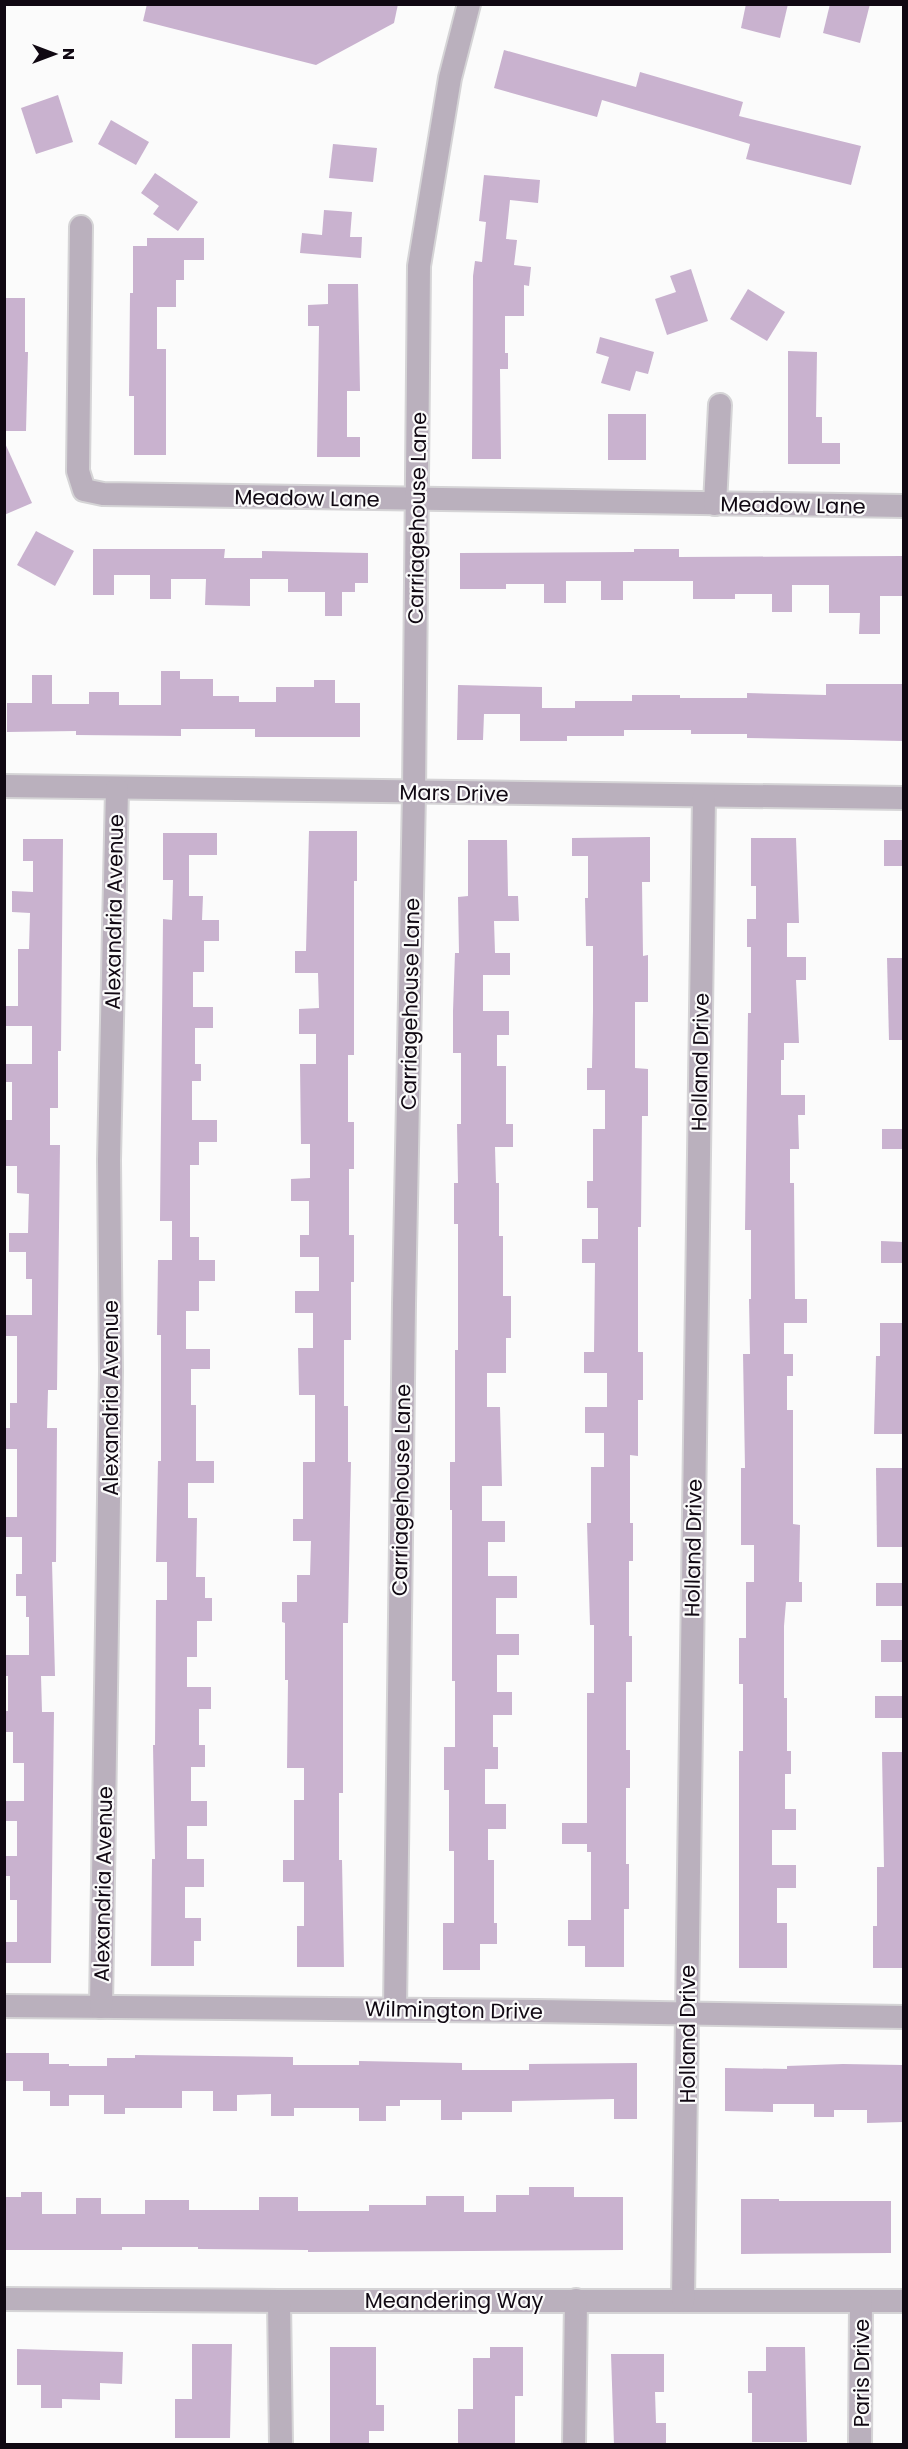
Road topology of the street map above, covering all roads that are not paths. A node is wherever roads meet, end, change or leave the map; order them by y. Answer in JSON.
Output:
{"nodes":[{"id":1,"x":469,"y":4,"type":"edge"},
{"id":2,"x":81,"y":227,"type":"dead end"},
{"id":3,"x":720,"y":405,"type":"dead end"},
{"id":4,"x":418,"y":500,"type":"junction"},
{"id":5,"x":715,"y":504,"type":"junction"},
{"id":6,"x":903,"y":506,"type":"edge"},
{"id":7,"x":4,"y":786,"type":"edge"},
{"id":8,"x":117,"y":789,"type":"junction"},
{"id":9,"x":414,"y":793,"type":"junction"},
{"id":10,"x":704,"y":796,"type":"junction"},
{"id":11,"x":903,"y":798,"type":"edge"},
{"id":12,"x":4,"y":2006,"type":"edge"},
{"id":13,"x":101,"y":2007,"type":"junction"},
{"id":14,"x":395,"y":2009,"type":"junction"},
{"id":15,"x":688,"y":2013,"type":"junction"},
{"id":16,"x":903,"y":2017,"type":"edge"},
{"id":17,"x":4,"y":2299,"type":"edge"},
{"id":18,"x":576,"y":2300,"type":"junction"},
{"id":19,"x":279,"y":2301,"type":"junction"},
{"id":20,"x":683,"y":2301,"type":"junction"},
{"id":21,"x":861,"y":2301,"type":"junction"},
{"id":22,"x":903,"y":2301,"type":"edge"},
{"id":23,"x":281,"y":2445,"type":"edge"},
{"id":24,"x":574,"y":2445,"type":"edge"},
{"id":25,"x":860,"y":2445,"type":"edge"}],
"edges":[{"from":1,"to":4,"type":"street","name":"Carriagehouse Lane"},
{"from":2,"to":4,"type":"street","name":"Meadow Lane"},
{"from":3,"to":5,"type":"street"},
{"from":4,"to":5,"type":"street","name":"Meadow Lane"},
{"from":4,"to":9,"type":"street","name":"Carriagehouse Lane"},
{"from":5,"to":6,"type":"street","name":"Meadow Lane"},
{"from":7,"to":8,"type":"street","name":"Mars Drive"},
{"from":8,"to":9,"type":"street","name":"Mars Drive"},
{"from":8,"to":13,"type":"street","name":"Alexandria Avenue"},
{"from":9,"to":10,"type":"street","name":"Mars Drive"},
{"from":9,"to":14,"type":"street","name":"Carriagehouse Lane"},
{"from":10,"to":11,"type":"street","name":"Mars Drive"},
{"from":10,"to":15,"type":"street","name":"Holland Drive"},
{"from":12,"to":13,"type":"street","name":"Wilmington Drive"},
{"from":13,"to":14,"type":"street","name":"Wilmington Drive"},
{"from":14,"to":15,"type":"street","name":"Wilmington Drive"},
{"from":15,"to":16,"type":"street","name":"Wilmington Drive"},
{"from":15,"to":20,"type":"street","name":"Holland Drive"},
{"from":17,"to":19,"type":"street","name":"Meandering Way"},
{"from":18,"to":19,"type":"street","name":"Meandering Way"},
{"from":18,"to":20,"type":"street","name":"Meandering Way"},
{"from":18,"to":24,"type":"street"},
{"from":19,"to":23,"type":"street"},
{"from":20,"to":21,"type":"street","name":"Meandering Way"},
{"from":21,"to":22,"type":"street","name":"Meandering Way"},
{"from":21,"to":25,"type":"street","name":"Paris Drive"}]}
